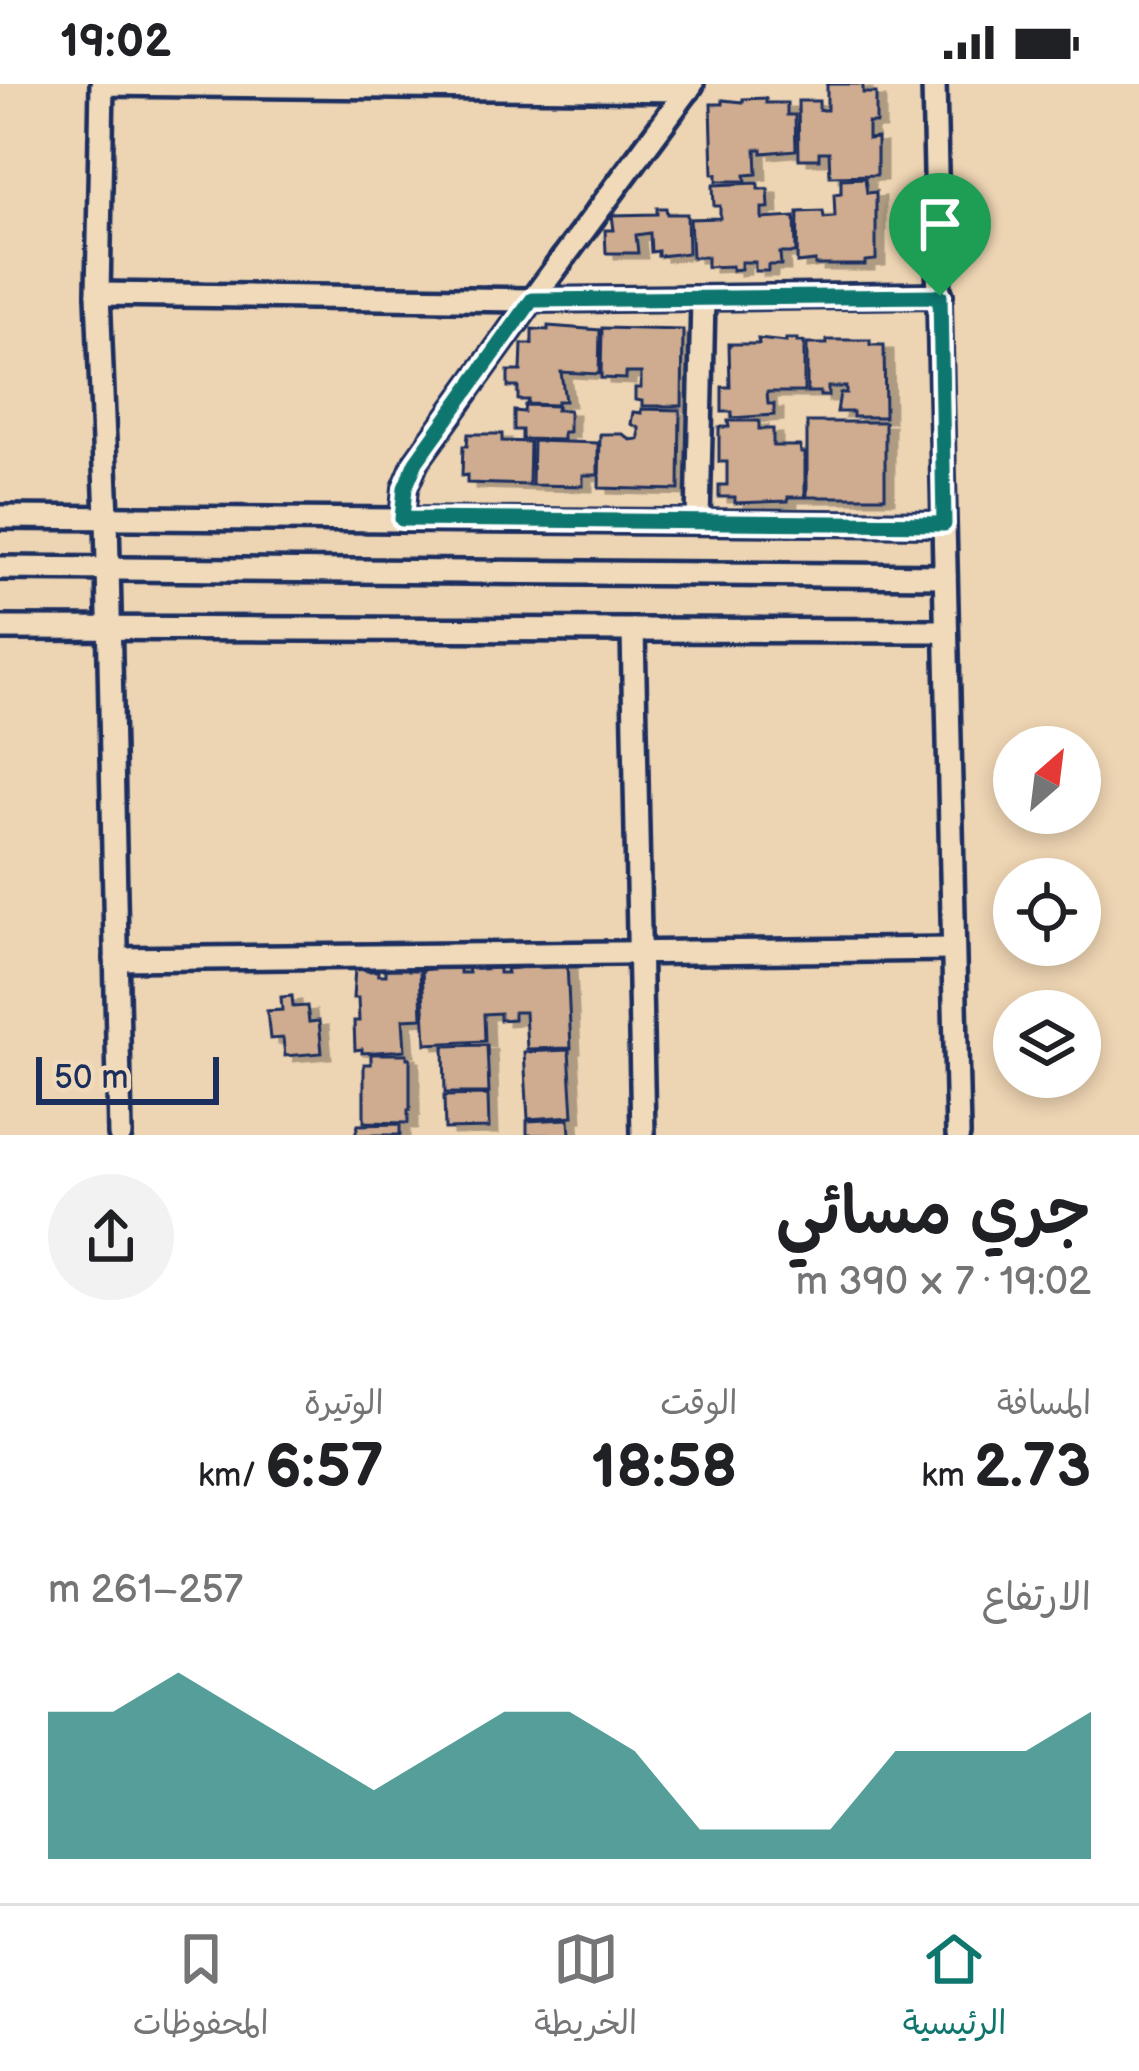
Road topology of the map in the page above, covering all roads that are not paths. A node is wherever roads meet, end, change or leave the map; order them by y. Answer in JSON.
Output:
{"nodes":[{"id":1,"x":934,"y":84,"type":"edge"},
{"id":2,"x":690,"y":87,"type":"edge"},
{"id":3,"x":98,"y":295,"type":"junction"},
{"id":4,"x":940,"y":296,"type":"junction"},
{"id":5,"x":704,"y":299,"type":"junction"},
{"id":6,"x":532,"y":300,"type":"junction"},
{"id":7,"x":0,"y":517,"type":"edge"},
{"id":8,"x":107,"y":517,"type":"junction"},
{"id":9,"x":402,"y":519,"type":"junction"},
{"id":10,"x":698,"y":522,"type":"junction"},
{"id":11,"x":944,"y":524,"type":"junction"},
{"id":12,"x":0,"y":568,"type":"edge"},
{"id":13,"x":108,"y":569,"type":"junction"},
{"id":14,"x":944,"y":576,"type":"junction"},
{"id":15,"x":0,"y":628,"type":"edge"},
{"id":16,"x":109,"y":629,"type":"junction"},
{"id":17,"x":633,"y":630,"type":"junction"},
{"id":18,"x":946,"y":631,"type":"junction"},
{"id":19,"x":953,"y":949,"type":"junction"},
{"id":20,"x":640,"y":953,"type":"junction"},
{"id":21,"x":116,"y":959,"type":"junction"},
{"id":22,"x":120,"y":1135,"type":"edge"},
{"id":23,"x":644,"y":1135,"type":"edge"},
{"id":24,"x":958,"y":1135,"type":"edge"}],
"edges":[{"from":1,"to":4,"type":"street"},
{"from":2,"to":3,"type":"street"},
{"from":2,"to":6,"type":"street"},
{"from":3,"to":6,"type":"street"},
{"from":3,"to":8,"type":"street"},
{"from":4,"to":5,"type":"street"},
{"from":4,"to":11,"type":"street"},
{"from":5,"to":6,"type":"street"},
{"from":5,"to":10,"type":"street"},
{"from":6,"to":9,"type":"street"},
{"from":7,"to":8,"type":"street"},
{"from":8,"to":9,"type":"street"},
{"from":8,"to":13,"type":"street"},
{"from":9,"to":10,"type":"street"},
{"from":10,"to":11,"type":"street"},
{"from":11,"to":14,"type":"street"},
{"from":12,"to":13,"type":"street"},
{"from":13,"to":14,"type":"street"},
{"from":13,"to":16,"type":"street"},
{"from":14,"to":18,"type":"street"},
{"from":15,"to":16,"type":"street"},
{"from":16,"to":17,"type":"street"},
{"from":16,"to":21,"type":"street"},
{"from":17,"to":18,"type":"street"},
{"from":17,"to":20,"type":"street"},
{"from":18,"to":19,"type":"street"},
{"from":19,"to":20,"type":"street"},
{"from":19,"to":24,"type":"street"},
{"from":20,"to":21,"type":"street"},
{"from":20,"to":23,"type":"street"},
{"from":21,"to":22,"type":"street"}]}
